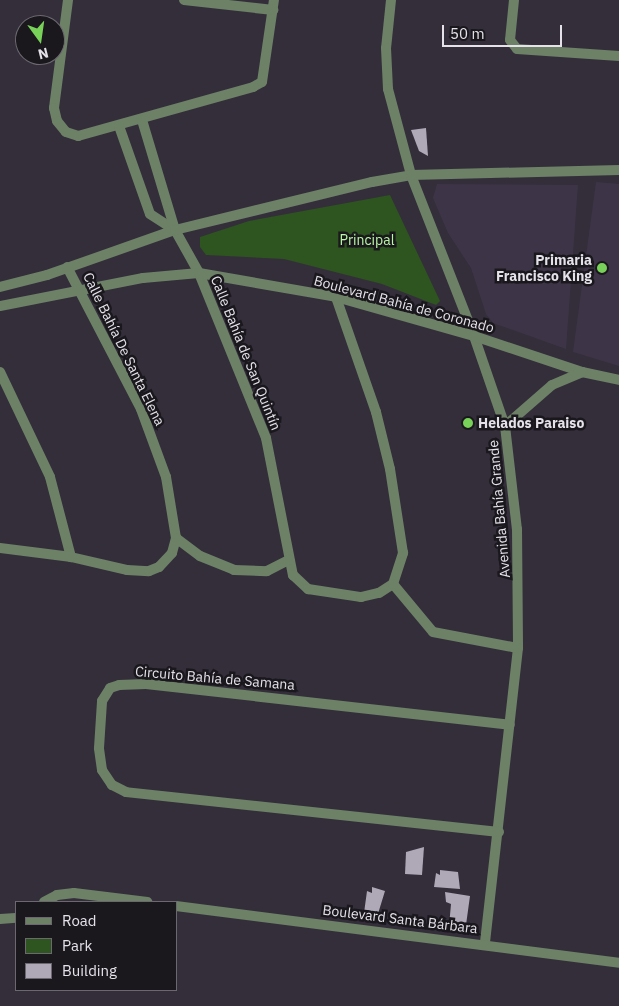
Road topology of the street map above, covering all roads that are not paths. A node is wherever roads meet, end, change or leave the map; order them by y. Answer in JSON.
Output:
{"nodes":[{"id":1,"x":68,"y":0,"type":"edge"},
{"id":2,"x":184,"y":0,"type":"edge"},
{"id":3,"x":391,"y":0,"type":"edge"},
{"id":4,"x":514,"y":0,"type":"edge"},
{"id":5,"x":274,"y":5,"type":"edge"},
{"id":6,"x":619,"y":56,"type":"edge"},
{"id":7,"x":142,"y":120,"type":"junction"},
{"id":8,"x":119,"y":126,"type":"junction"},
{"id":9,"x":619,"y":170,"type":"edge"},
{"id":10,"x":411,"y":175,"type":"junction"},
{"id":11,"x":175,"y":230,"type":"junction"},
{"id":12,"x":67,"y":267,"type":"junction"},
{"id":13,"x":199,"y":274,"type":"junction"},
{"id":14,"x":0,"y":286,"type":"edge"},
{"id":15,"x":82,"y":291,"type":"junction"},
{"id":16,"x":336,"y":297,"type":"junction"},
{"id":17,"x":0,"y":306,"type":"edge"},
{"id":18,"x":474,"y":336,"type":"junction"},
{"id":19,"x":0,"y":372,"type":"edge"},
{"id":20,"x":582,"y":372,"type":"junction"},
{"id":21,"x":619,"y":380,"type":"edge"},
{"id":22,"x":505,"y":426,"type":"junction"},
{"id":23,"x":176,"y":538,"type":"junction"},
{"id":24,"x":0,"y":548,"type":"edge"},
{"id":25,"x":71,"y":557,"type":"junction"},
{"id":26,"x":289,"y":560,"type":"junction"},
{"id":27,"x":394,"y":584,"type":"junction"},
{"id":28,"x":518,"y":648,"type":"junction"},
{"id":29,"x":510,"y":724,"type":"junction"},
{"id":30,"x":499,"y":832,"type":"junction"},
{"id":31,"x":46,"y":901,"type":"edge"},
{"id":32,"x":140,"y":901,"type":"edge"},
{"id":33,"x":178,"y":906,"type":"edge"},
{"id":34,"x":15,"y":918,"type":"edge"},
{"id":35,"x":0,"y":919,"type":"edge"},
{"id":36,"x":485,"y":944,"type":"junction"},
{"id":37,"x":619,"y":963,"type":"edge"}],
"edges":[{"from":1,"to":8,"type":"street"},
{"from":2,"to":5,"type":"street"},
{"from":3,"to":10,"type":"street","name":"Avenida Bahía Grande"},
{"from":4,"to":6,"type":"street"},
{"from":5,"to":7,"type":"street"},
{"from":7,"to":8,"type":"street"},
{"from":7,"to":11,"type":"street","name":"Calle Bahía de San Quintín"},
{"from":8,"to":11,"type":"street"},
{"from":9,"to":10,"type":"street"},
{"from":10,"to":11,"type":"street"},
{"from":10,"to":18,"type":"street","name":"Avenida Bahía Grande"},
{"from":11,"to":12,"type":"street"},
{"from":11,"to":13,"type":"street","name":"Calle Bahía de San Quintín"},
{"from":12,"to":14,"type":"street"},
{"from":12,"to":15,"type":"street","name":"Calle Bahía De Santa Elena"},
{"from":13,"to":15,"type":"street","name":"Boulevard Bahía de Coronado"},
{"from":13,"to":16,"type":"street","name":"Boulevard Bahía de Coronado"},
{"from":13,"to":26,"type":"street","name":"Calle Bahía de San Quintín"},
{"from":15,"to":17,"type":"street","name":"Boulevard Bahía de Coronado"},
{"from":15,"to":23,"type":"street","name":"Calle Bahía De Santa Elena"},
{"from":16,"to":18,"type":"street","name":"Boulevard Bahía de Coronado"},
{"from":16,"to":27,"type":"street"},
{"from":18,"to":20,"type":"street","name":"Boulevard Bahía de Coronado"},
{"from":18,"to":22,"type":"street","name":"Avenida Bahía Grande"},
{"from":19,"to":25,"type":"street"},
{"from":20,"to":21,"type":"street","name":"Boulevard Bahía de Coronado"},
{"from":20,"to":22,"type":"street"},
{"from":22,"to":28,"type":"street","name":"Avenida Bahía Grande"},
{"from":23,"to":25,"type":"street"},
{"from":23,"to":26,"type":"street"},
{"from":24,"to":25,"type":"street"},
{"from":26,"to":27,"type":"street","name":"Calle Bahía de San Quintín"},
{"from":27,"to":28,"type":"street"},
{"from":28,"to":29,"type":"street","name":"Avenida Bahía Grande"},
{"from":29,"to":30,"type":"street","name":"Avenida Bahía Grande"},
{"from":29,"to":30,"type":"street","name":"Circuito Bahía de Samana"},
{"from":30,"to":36,"type":"street","name":"Avenida Bahía Grande"},
{"from":31,"to":32,"type":"street"},
{"from":33,"to":36,"type":"street","name":"Boulevard Santa Bárbara"},
{"from":34,"to":35,"type":"street"},
{"from":36,"to":37,"type":"street","name":"Boulevard Santa Bárbara"}]}
